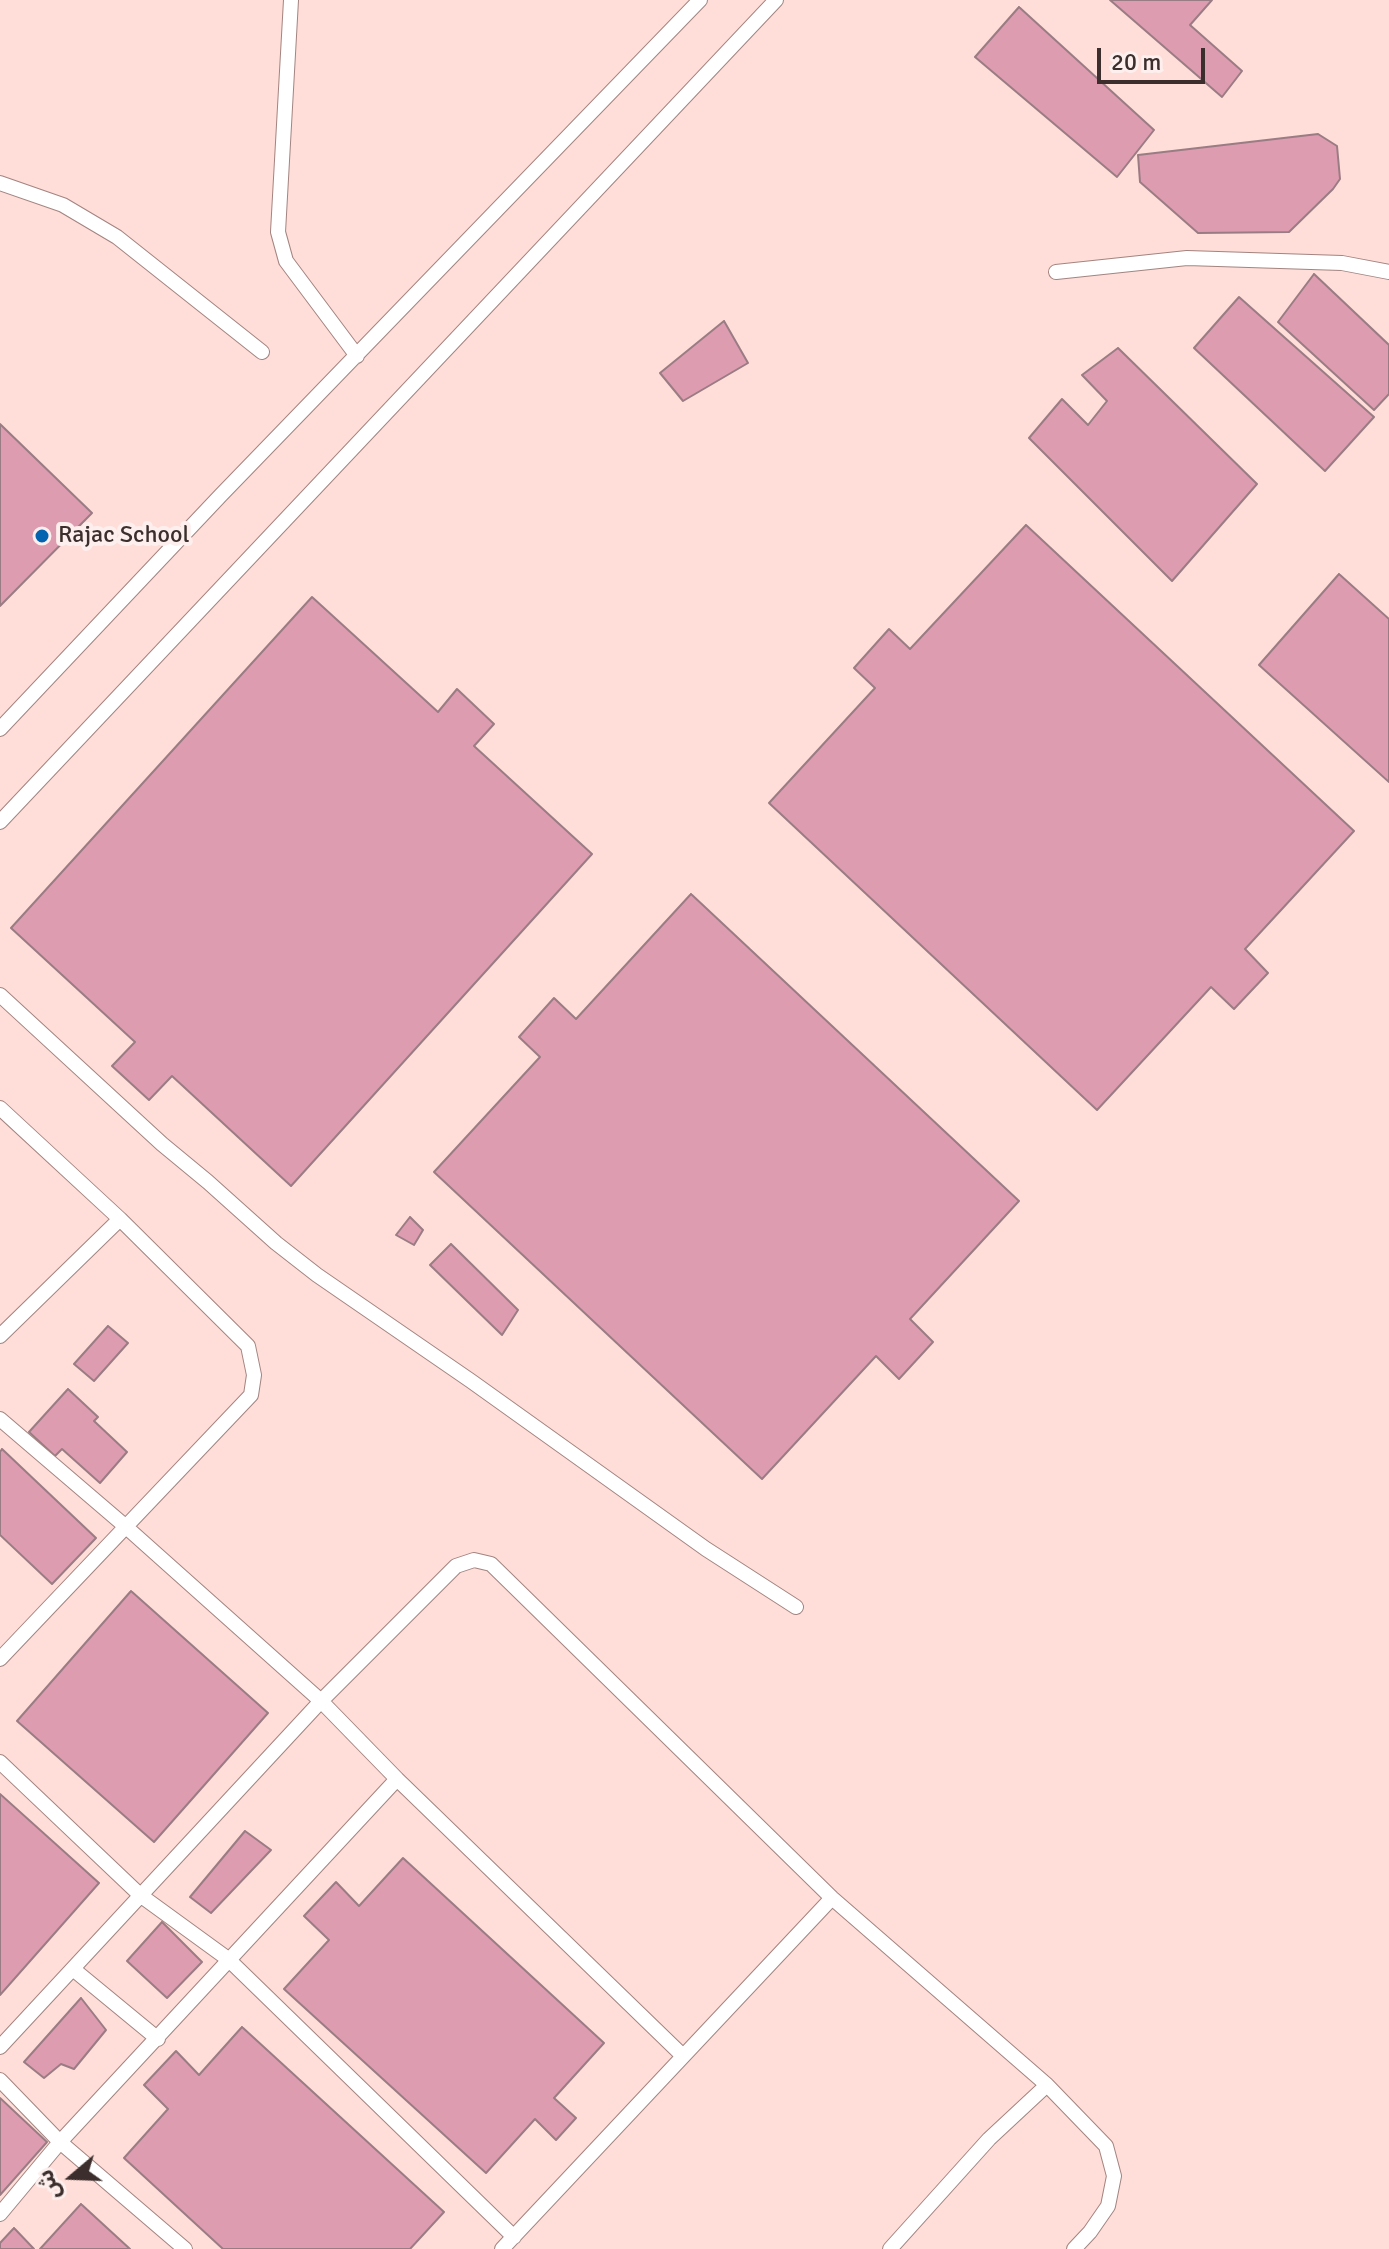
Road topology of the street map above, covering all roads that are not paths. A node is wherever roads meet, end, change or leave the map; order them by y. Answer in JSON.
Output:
{"nodes":[{"id":1,"x":291,"y":0,"type":"edge"},
{"id":2,"x":700,"y":0,"type":"edge"},
{"id":3,"x":776,"y":0,"type":"edge"},
{"id":4,"x":0,"y":183,"type":"edge"},
{"id":5,"x":1056,"y":272,"type":"dead end"},
{"id":6,"x":1389,"y":272,"type":"edge"},
{"id":7,"x":262,"y":352,"type":"dead end"},
{"id":8,"x":357,"y":356,"type":"junction"},
{"id":9,"x":0,"y":729,"type":"edge"},
{"id":10,"x":0,"y":822,"type":"edge"},
{"id":11,"x":0,"y":995,"type":"edge"},
{"id":12,"x":0,"y":1108,"type":"edge"},
{"id":13,"x":120,"y":1219,"type":"junction"},
{"id":14,"x":0,"y":1336,"type":"edge"},
{"id":15,"x":0,"y":1419,"type":"edge"},
{"id":16,"x":125,"y":1526,"type":"junction"},
{"id":17,"x":796,"y":1607,"type":"dead end"},
{"id":18,"x":0,"y":1659,"type":"edge"},
{"id":19,"x":321,"y":1701,"type":"junction"},
{"id":20,"x":0,"y":1762,"type":"edge"},
{"id":21,"x":397,"y":1779,"type":"junction"},
{"id":22,"x":140,"y":1895,"type":"junction"},
{"id":23,"x":832,"y":1898,"type":"junction"},
{"id":24,"x":228,"y":1959,"type":"junction"},
{"id":25,"x":73,"y":1969,"type":"junction"},
{"id":26,"x":158,"y":2039,"type":"junction"},
{"id":27,"x":0,"y":2047,"type":"edge"},
{"id":28,"x":683,"y":2056,"type":"junction"},
{"id":29,"x":0,"y":2080,"type":"edge"},
{"id":30,"x":1047,"y":2085,"type":"junction"},
{"id":31,"x":60,"y":2142,"type":"junction"},
{"id":32,"x":0,"y":2214,"type":"edge"},
{"id":33,"x":514,"y":2237,"type":"junction"},
{"id":34,"x":185,"y":2249,"type":"edge"},
{"id":35,"x":502,"y":2249,"type":"edge"},
{"id":36,"x":890,"y":2249,"type":"edge"},
{"id":37,"x":1074,"y":2249,"type":"edge"}],
"edges":[{"from":1,"to":8,"type":"lane"},
{"from":2,"to":8,"type":"lane"},
{"from":3,"to":10,"type":"lane"},
{"from":4,"to":7,"type":"lane"},
{"from":5,"to":6,"type":"lane"},
{"from":8,"to":9,"type":"lane"},
{"from":11,"to":17,"type":"lane"},
{"from":12,"to":13,"type":"lane"},
{"from":13,"to":14,"type":"lane"},
{"from":13,"to":16,"type":"lane"},
{"from":15,"to":16,"type":"lane"},
{"from":16,"to":18,"type":"lane"},
{"from":16,"to":19,"type":"lane"},
{"from":19,"to":21,"type":"lane"},
{"from":19,"to":22,"type":"lane"},
{"from":19,"to":23,"type":"lane"},
{"from":20,"to":22,"type":"lane"},
{"from":21,"to":24,"type":"lane"},
{"from":21,"to":28,"type":"lane"},
{"from":22,"to":24,"type":"lane"},
{"from":22,"to":25,"type":"lane"},
{"from":23,"to":28,"type":"lane"},
{"from":23,"to":30,"type":"lane"},
{"from":24,"to":26,"type":"lane"},
{"from":24,"to":33,"type":"lane"},
{"from":25,"to":26,"type":"lane"},
{"from":25,"to":27,"type":"lane"},
{"from":26,"to":31,"type":"lane"},
{"from":28,"to":33,"type":"lane"},
{"from":29,"to":31,"type":"lane"},
{"from":30,"to":36,"type":"lane"},
{"from":30,"to":37,"type":"lane"},
{"from":31,"to":32,"type":"lane"},
{"from":31,"to":34,"type":"lane"},
{"from":33,"to":35,"type":"lane"}]}
